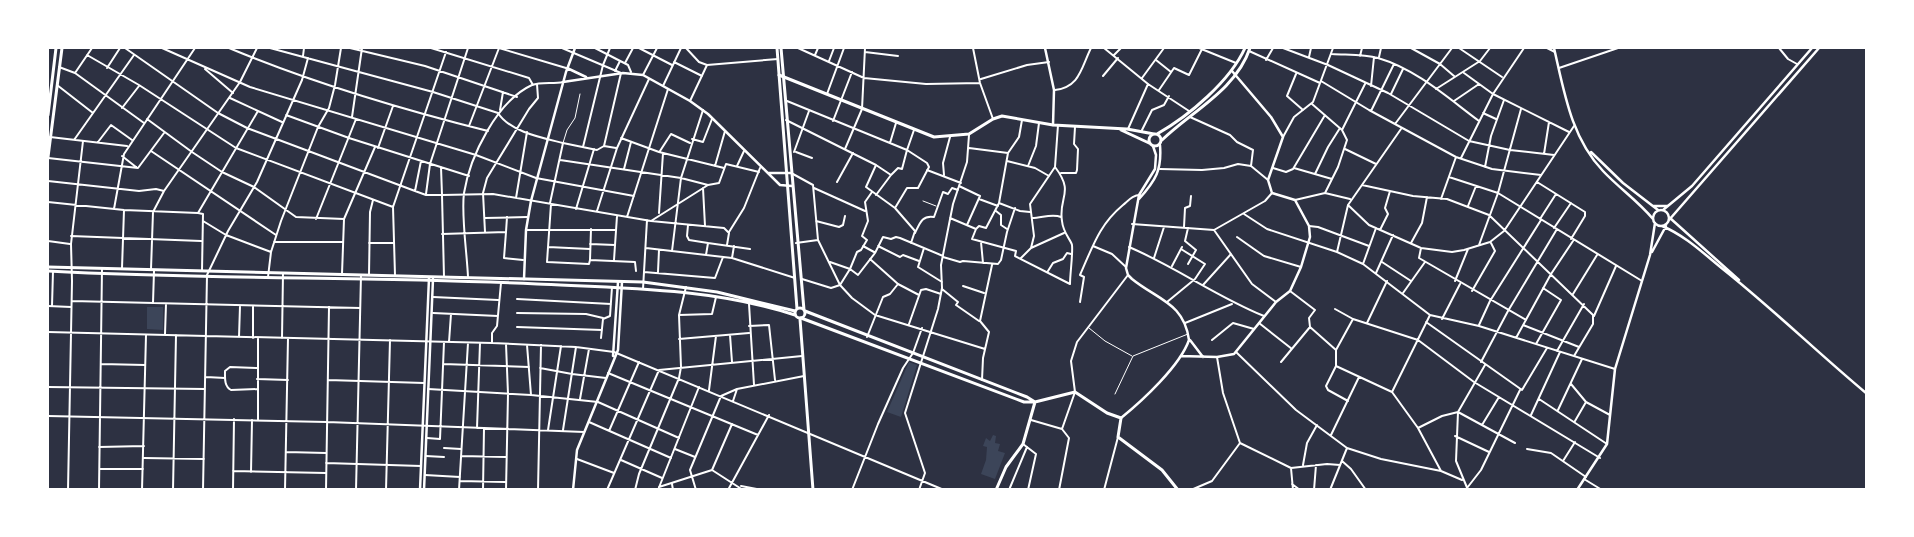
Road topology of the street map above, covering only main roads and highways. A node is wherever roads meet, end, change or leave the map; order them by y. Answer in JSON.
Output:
{"nodes":[{"id":1,"x":56,"y":48,"type":"edge"},
{"id":2,"x":62,"y":48,"type":"edge"},
{"id":3,"x":777,"y":48,"type":"edge"},
{"id":4,"x":781,"y":48,"type":"edge"},
{"id":5,"x":1245,"y":48,"type":"edge"},
{"id":6,"x":1250,"y":50,"type":"edge"},
{"id":7,"x":781,"y":75,"type":"junction"},
{"id":8,"x":49,"y":94,"type":"edge"},
{"id":9,"x":48,"y":114,"type":"edge"},
{"id":10,"x":1116,"y":128,"type":"junction"},
{"id":11,"x":1155,"y":134,"type":"junction"},
{"id":12,"x":1162,"y":140,"type":"junction"},
{"id":13,"x":1151,"y":145,"type":"junction"},
{"id":14,"x":48,"y":158,"type":"edge"},
{"id":15,"x":789,"y":173,"type":"junction"},
{"id":16,"x":48,"y":267,"type":"edge"},
{"id":17,"x":48,"y":271,"type":"edge"},
{"id":18,"x":153,"y":271,"type":"junction"},
{"id":19,"x":208,"y":273,"type":"junction"},
{"id":20,"x":284,"y":275,"type":"junction"},
{"id":21,"x":361,"y":277,"type":"junction"},
{"id":22,"x":431,"y":279,"type":"junction"},
{"id":23,"x":804,"y":311,"type":"junction"},
{"id":24,"x":796,"y":312,"type":"junction"},
{"id":25,"x":801,"y":319,"type":"junction"},
{"id":26,"x":963,"y":373,"type":"junction"},
{"id":27,"x":961,"y":377,"type":"junction"},
{"id":28,"x":993,"y":387,"type":"junction"},
{"id":29,"x":1035,"y":402,"type":"junction"},
{"id":30,"x":813,"y":490,"type":"edge"},
{"id":31,"x":996,"y":490,"type":"edge"},
{"id":32,"x":1178,"y":490,"type":"edge"}],
"edges":[{"from":1,"to":8,"type":"main road"},
{"from":2,"to":14,"type":"main road"},
{"from":3,"to":7,"type":"main road"},
{"from":4,"to":7,"type":"main road"},
{"from":5,"to":11,"type":"main road"},
{"from":6,"to":12,"type":"main road"},
{"from":7,"to":10,"type":"main road"},
{"from":7,"to":15,"type":"main road"},
{"from":7,"to":15,"type":"main road"},
{"from":8,"to":9,"type":"main road"},
{"from":10,"to":11,"type":"main road"},
{"from":10,"to":13,"type":"main road"},
{"from":11,"to":12,"type":"main road"},
{"from":11,"to":13,"type":"main road"},
{"from":12,"to":13,"type":"main road"},
{"from":15,"to":23,"type":"main road"},
{"from":15,"to":24,"type":"main road"},
{"from":16,"to":18,"type":"main road"},
{"from":17,"to":18,"type":"main road"},
{"from":18,"to":19,"type":"main road"},
{"from":18,"to":19,"type":"main road"},
{"from":19,"to":20,"type":"main road"},
{"from":20,"to":21,"type":"main road"},
{"from":20,"to":21,"type":"main road"},
{"from":21,"to":22,"type":"main road"},
{"from":21,"to":22,"type":"main road"},
{"from":22,"to":24,"type":"main road"},
{"from":22,"to":24,"type":"main road"},
{"from":23,"to":24,"type":"main road"},
{"from":23,"to":25,"type":"main road"},
{"from":23,"to":26,"type":"main road"},
{"from":24,"to":25,"type":"main road"},
{"from":25,"to":27,"type":"main road"},
{"from":25,"to":30,"type":"main road"},
{"from":26,"to":27,"type":"main road"},
{"from":26,"to":28,"type":"main road"},
{"from":27,"to":28,"type":"main road"},
{"from":28,"to":29,"type":"main road"},
{"from":29,"to":31,"type":"main road"},
{"from":29,"to":32,"type":"main road"}]}
